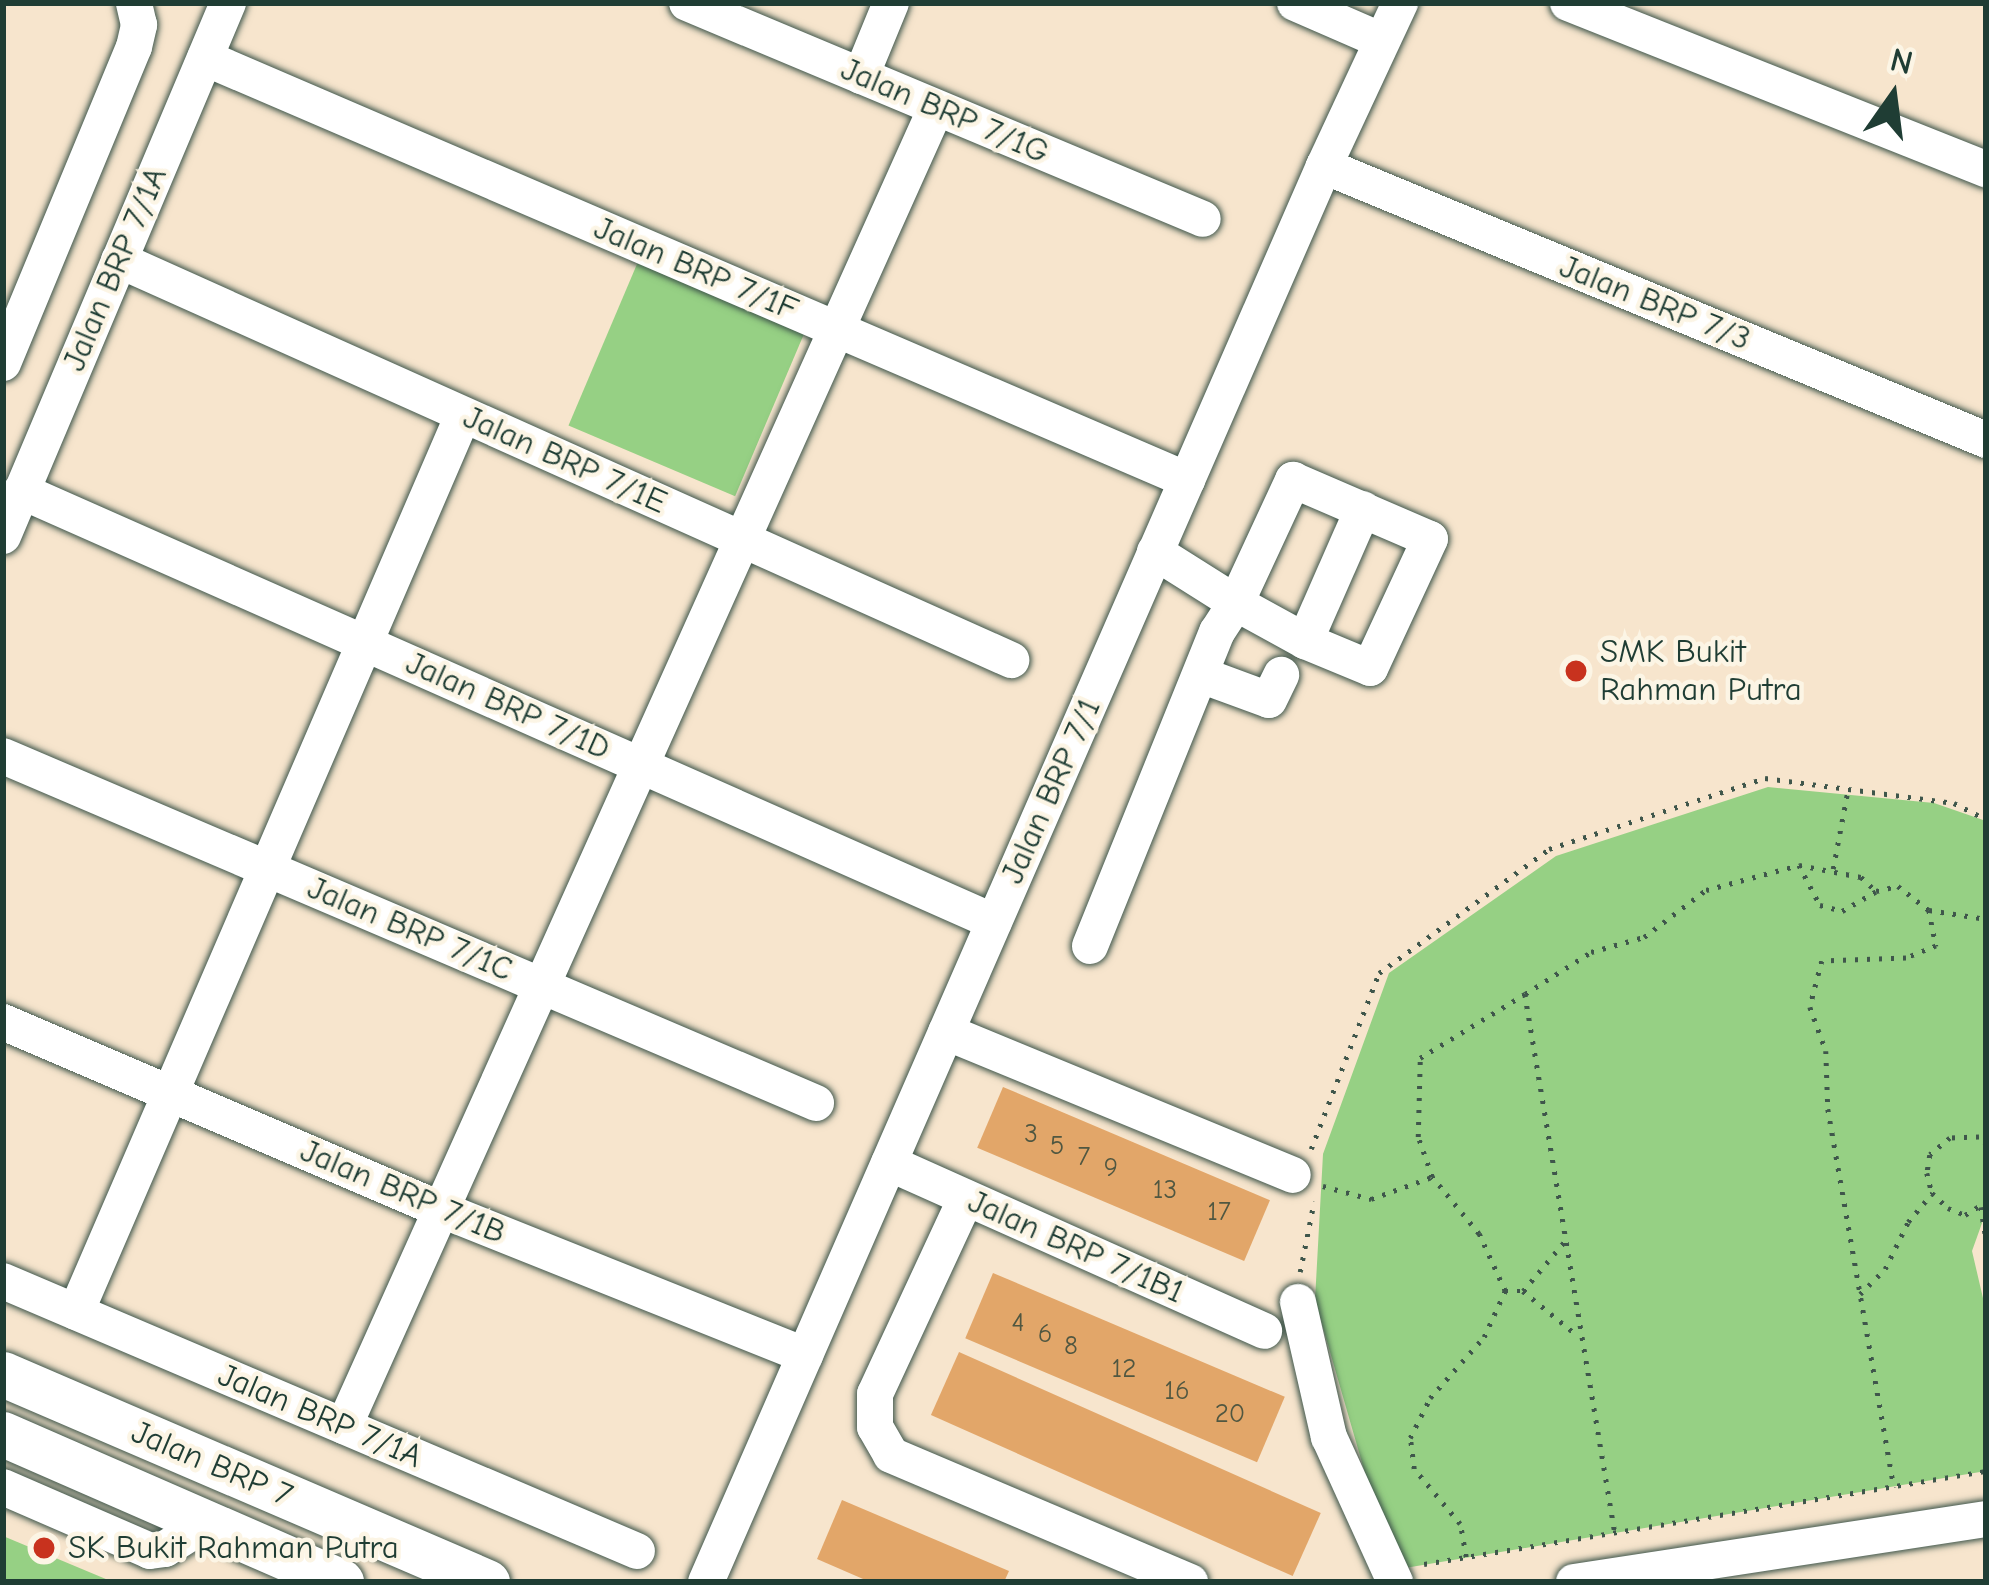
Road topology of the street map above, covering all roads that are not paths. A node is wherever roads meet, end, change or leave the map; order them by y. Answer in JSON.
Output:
{"nodes":[{"id":1,"x":134,"y":3,"type":"edge"},
{"id":2,"x":228,"y":3,"type":"edge"},
{"id":3,"x":687,"y":3,"type":"edge"},
{"id":4,"x":891,"y":3,"type":"edge"},
{"id":5,"x":1295,"y":3,"type":"edge"},
{"id":6,"x":1400,"y":3,"type":"edge"},
{"id":7,"x":1568,"y":3,"type":"edge"},
{"id":8,"x":1381,"y":40,"type":"junction"},
{"id":9,"x":206,"y":58,"type":"junction"},
{"id":10,"x":861,"y":76,"type":"junction"},
{"id":11,"x":936,"y":108,"type":"junction"},
{"id":12,"x":1324,"y":166,"type":"junction"},
{"id":13,"x":1986,"y":169,"type":"edge"},
{"id":14,"x":1203,"y":219,"type":"dead end"},
{"id":15,"x":119,"y":260,"type":"junction"},
{"id":16,"x":837,"y":329,"type":"junction"},
{"id":17,"x":3,"y":363,"type":"edge"},
{"id":18,"x":463,"y":415,"type":"junction"},
{"id":19,"x":1986,"y":440,"type":"edge"},
{"id":20,"x":1187,"y":480,"type":"junction"},
{"id":21,"x":21,"y":491,"type":"junction"},
{"id":22,"x":1363,"y":509,"type":"junction"},
{"id":23,"x":3,"y":536,"type":"edge"},
{"id":24,"x":742,"y":540,"type":"junction"},
{"id":25,"x":1156,"y":552,"type":"junction"},
{"id":26,"x":1236,"y":603,"type":"junction"},
{"id":27,"x":1305,"y":641,"type":"junction"},
{"id":28,"x":364,"y":643,"type":"junction"},
{"id":29,"x":1011,"y":661,"type":"dead end"},
{"id":30,"x":1201,"y":675,"type":"junction"},
{"id":31,"x":1281,"y":675,"type":"dead end"},
{"id":32,"x":3,"y":756,"type":"edge"},
{"id":33,"x":641,"y":765,"type":"junction"},
{"id":34,"x":267,"y":868,"type":"junction"},
{"id":35,"x":994,"y":922,"type":"junction"},
{"id":36,"x":1090,"y":946,"type":"dead end"},
{"id":37,"x":542,"y":986,"type":"junction"},
{"id":38,"x":3,"y":1022,"type":"edge"},
{"id":39,"x":946,"y":1032,"type":"junction"},
{"id":40,"x":170,"y":1094,"type":"junction"},
{"id":41,"x":816,"y":1103,"type":"dead end"},
{"id":42,"x":889,"y":1163,"type":"junction"},
{"id":43,"x":1301,"y":1178,"type":"road end"},
{"id":44,"x":966,"y":1198,"type":"junction"},
{"id":45,"x":442,"y":1210,"type":"junction"},
{"id":46,"x":3,"y":1281,"type":"edge"},
{"id":47,"x":1298,"y":1302,"type":"road end"},
{"id":48,"x":76,"y":1312,"type":"junction"},
{"id":49,"x":1264,"y":1331,"type":"dead end"},
{"id":50,"x":805,"y":1355,"type":"junction"},
{"id":51,"x":3,"y":1374,"type":"edge"},
{"id":52,"x":344,"y":1426,"type":"junction"},
{"id":53,"x":3,"y":1434,"type":"edge"},
{"id":54,"x":3,"y":1487,"type":"edge"},
{"id":55,"x":1986,"y":1520,"type":"edge"},
{"id":56,"x":206,"y":1523,"type":"junction"},
{"id":57,"x":638,"y":1551,"type":"dead end"},
{"id":58,"x":1392,"y":1575,"type":"edge"},
{"id":59,"x":341,"y":1582,"type":"edge"},
{"id":60,"x":487,"y":1582,"type":"edge"},
{"id":61,"x":706,"y":1582,"type":"edge"},
{"id":62,"x":1190,"y":1582,"type":"edge"},
{"id":63,"x":1574,"y":1582,"type":"edge"}],
"edges":[{"from":1,"to":17,"type":"street"},
{"from":2,"to":9,"type":"street","name":"Jalan BRP 7/1A"},
{"from":3,"to":10,"type":"street","name":"Jalan BRP 7/1G"},
{"from":4,"to":10,"type":"street"},
{"from":5,"to":8,"type":"street"},
{"from":6,"to":8,"type":"street","name":"Jalan BRP 7/1"},
{"from":7,"to":13,"type":"street"},
{"from":8,"to":12,"type":"street","name":"Jalan BRP 7/1"},
{"from":9,"to":15,"type":"street","name":"Jalan BRP 7/1A"},
{"from":9,"to":16,"type":"street","name":"Jalan BRP 7/1F"},
{"from":10,"to":11,"type":"street","name":"Jalan BRP 7/1G"},
{"from":11,"to":14,"type":"street","name":"Jalan BRP 7/1G"},
{"from":11,"to":16,"type":"street"},
{"from":12,"to":19,"type":"street","name":"Jalan BRP 7/3"},
{"from":12,"to":20,"type":"street","name":"Jalan BRP 7/1"},
{"from":15,"to":18,"type":"street","name":"Jalan BRP 7/1E"},
{"from":15,"to":21,"type":"street","name":"Jalan BRP 7/1A"},
{"from":16,"to":20,"type":"street","name":"Jalan BRP 7/1F"},
{"from":16,"to":24,"type":"street"},
{"from":18,"to":24,"type":"street","name":"Jalan BRP 7/1E"},
{"from":18,"to":28,"type":"street"},
{"from":20,"to":25,"type":"street","name":"Jalan BRP 7/1"},
{"from":21,"to":23,"type":"street","name":"Jalan BRP 7/1A"},
{"from":21,"to":28,"type":"street","name":"Jalan BRP 7/1D"},
{"from":22,"to":26,"type":"street"},
{"from":22,"to":27,"type":"street"},
{"from":22,"to":27,"type":"street"},
{"from":24,"to":29,"type":"street","name":"Jalan BRP 7/1E"},
{"from":24,"to":33,"type":"street"},
{"from":25,"to":26,"type":"street"},
{"from":25,"to":35,"type":"street","name":"Jalan BRP 7/1"},
{"from":26,"to":27,"type":"street"},
{"from":26,"to":30,"type":"street"},
{"from":28,"to":33,"type":"street","name":"Jalan BRP 7/1D"},
{"from":28,"to":34,"type":"street"},
{"from":30,"to":31,"type":"street"},
{"from":30,"to":36,"type":"street"},
{"from":32,"to":34,"type":"street","name":"Jalan BRP 7/1C"},
{"from":33,"to":35,"type":"street","name":"Jalan BRP 7/1D"},
{"from":33,"to":37,"type":"street"},
{"from":34,"to":37,"type":"street","name":"Jalan BRP 7/1C"},
{"from":34,"to":40,"type":"street"},
{"from":35,"to":39,"type":"street","name":"Jalan BRP 7/1"},
{"from":37,"to":41,"type":"street","name":"Jalan BRP 7/1C"},
{"from":37,"to":45,"type":"street"},
{"from":38,"to":40,"type":"street","name":"Jalan BRP 7/1B"},
{"from":39,"to":42,"type":"street","name":"Jalan BRP 7/1"},
{"from":39,"to":43,"type":"street"},
{"from":40,"to":45,"type":"street","name":"Jalan BRP 7/1B"},
{"from":40,"to":48,"type":"street"},
{"from":42,"to":44,"type":"street","name":"Jalan BRP 7/1B1"},
{"from":42,"to":50,"type":"street","name":"Jalan BRP 7/1"},
{"from":44,"to":49,"type":"street","name":"Jalan BRP 7/1B1"},
{"from":44,"to":62,"type":"street"},
{"from":45,"to":50,"type":"street","name":"Jalan BRP 7/1B"},
{"from":45,"to":52,"type":"street"},
{"from":46,"to":48,"type":"street","name":"Jalan BRP 7/1A"},
{"from":47,"to":58,"type":"street"},
{"from":48,"to":52,"type":"street","name":"Jalan BRP 7/1A"},
{"from":50,"to":61,"type":"street","name":"Jalan BRP 7/1"},
{"from":51,"to":60,"type":"main road","name":"Jalan BRP 7"},
{"from":52,"to":57,"type":"street","name":"Jalan BRP 7/1A"},
{"from":53,"to":56,"type":"main road","name":"Jalan BRP 7"},
{"from":54,"to":56,"type":"street"},
{"from":55,"to":63,"type":"street"},
{"from":56,"to":59,"type":"main road","name":"Jalan BRP 7"}]}
